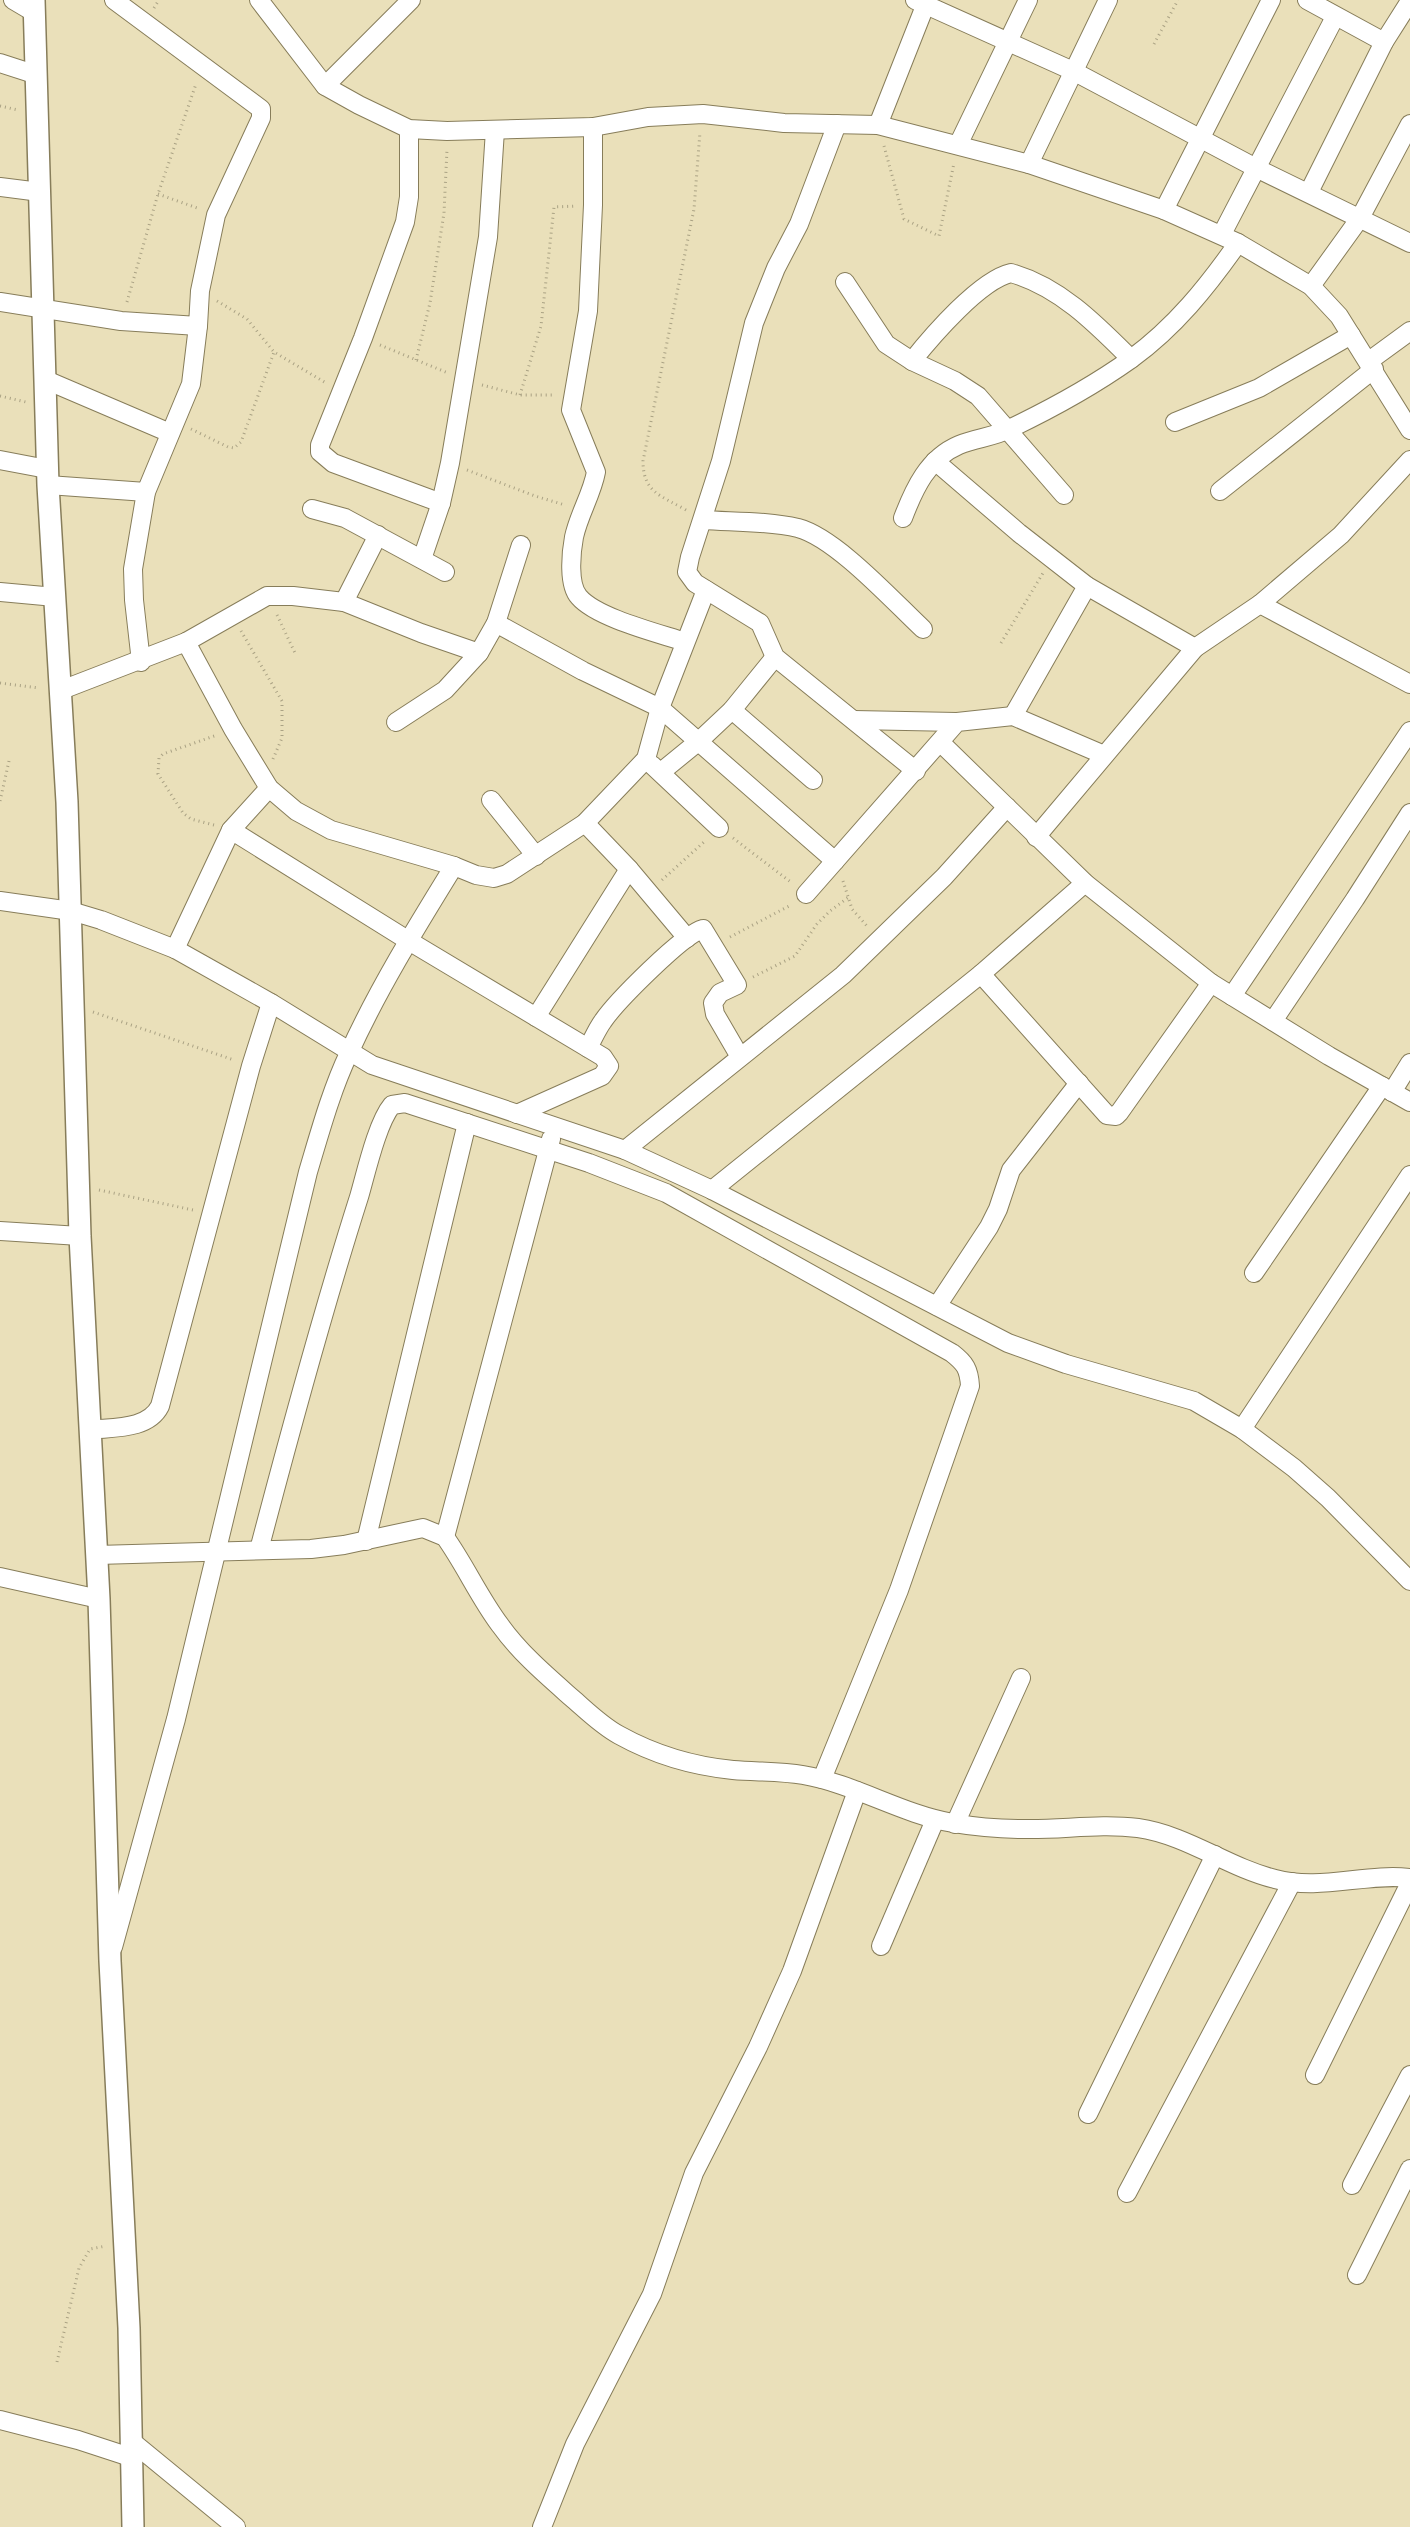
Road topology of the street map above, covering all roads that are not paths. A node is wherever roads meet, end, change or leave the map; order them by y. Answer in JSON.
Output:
{"nodes":[{"id":1,"x":13,"y":0,"type":"edge"},
{"id":2,"x":114,"y":0,"type":"edge"},
{"id":3,"x":259,"y":0,"type":"edge"},
{"id":4,"x":411,"y":0,"type":"edge"},
{"id":5,"x":1028,"y":0,"type":"edge"},
{"id":6,"x":1108,"y":0,"type":"edge"},
{"id":7,"x":1271,"y":0,"type":"edge"},
{"id":8,"x":1307,"y":0,"type":"edge"},
{"id":9,"x":1410,"y":1,"type":"edge"},
{"id":10,"x":920,"y":3,"type":"edge"},
{"id":11,"x":35,"y":7,"type":"edge"},
{"id":12,"x":1335,"y":17,"type":"junction"},
{"id":13,"x":1009,"y":42,"type":"junction"},
{"id":14,"x":1384,"y":42,"type":"junction"},
{"id":15,"x":0,"y":63,"type":"edge"},
{"id":16,"x":1072,"y":72,"type":"junction"},
{"id":17,"x":37,"y":75,"type":"junction"},
{"id":18,"x":325,"y":86,"type":"junction"},
{"id":19,"x":837,"y":124,"type":"junction"},
{"id":20,"x":1410,"y":124,"type":"edge"},
{"id":21,"x":878,"y":126,"type":"junction"},
{"id":22,"x":593,"y":127,"type":"junction"},
{"id":23,"x":409,"y":129,"type":"junction"},
{"id":24,"x":495,"y":130,"type":"junction"},
{"id":25,"x":1201,"y":137,"type":"junction"},
{"id":26,"x":958,"y":145,"type":"junction"},
{"id":27,"x":1028,"y":164,"type":"junction"},
{"id":28,"x":1256,"y":168,"type":"junction"},
{"id":29,"x":0,"y":187,"type":"edge"},
{"id":30,"x":40,"y":192,"type":"junction"},
{"id":31,"x":1309,"y":192,"type":"junction"},
{"id":32,"x":1164,"y":210,"type":"junction"},
{"id":33,"x":1360,"y":218,"type":"junction"},
{"id":34,"x":1222,"y":234,"type":"junction"},
{"id":35,"x":1238,"y":243,"type":"junction"},
{"id":36,"x":1410,"y":243,"type":"edge"},
{"id":37,"x":845,"y":282,"type":"dead end"},
{"id":38,"x":1311,"y":286,"type":"junction"},
{"id":39,"x":0,"y":302,"type":"edge"},
{"id":40,"x":44,"y":309,"type":"junction"},
{"id":41,"x":198,"y":326,"type":"junction"},
{"id":42,"x":1410,"y":331,"type":"edge"},
{"id":43,"x":1351,"y":335,"type":"junction"},
{"id":44,"x":1131,"y":359,"type":"junction"},
{"id":45,"x":912,"y":361,"type":"junction"},
{"id":46,"x":1371,"y":365,"type":"junction"},
{"id":47,"x":46,"y":380,"type":"junction"},
{"id":48,"x":1175,"y":422,"type":"dead end"},
{"id":49,"x":172,"y":427,"type":"junction"},
{"id":50,"x":1008,"y":430,"type":"junction"},
{"id":51,"x":1410,"y":430,"type":"edge"},
{"id":52,"x":0,"y":460,"type":"edge"},
{"id":53,"x":1410,"y":460,"type":"edge"},
{"id":54,"x":935,"y":461,"type":"junction"},
{"id":55,"x":48,"y":477,"type":"junction"},
{"id":56,"x":1220,"y":491,"type":"dead end"},
{"id":57,"x":146,"y":492,"type":"junction"},
{"id":58,"x":1064,"y":495,"type":"dead end"},
{"id":59,"x":441,"y":503,"type":"junction"},
{"id":60,"x":312,"y":509,"type":"dead end"},
{"id":61,"x":902,"y":518,"type":"dead end"},
{"id":62,"x":703,"y":520,"type":"junction"},
{"id":63,"x":378,"y":535,"type":"junction"},
{"id":64,"x":521,"y":545,"type":"dead end"},
{"id":65,"x":422,"y":559,"type":"junction"},
{"id":66,"x":445,"y":572,"type":"dead end"},
{"id":67,"x":1087,"y":586,"type":"junction"},
{"id":68,"x":706,"y":590,"type":"junction"},
{"id":69,"x":0,"y":592,"type":"edge"},
{"id":70,"x":55,"y":597,"type":"junction"},
{"id":71,"x":344,"y":602,"type":"junction"},
{"id":72,"x":1260,"y":604,"type":"junction"},
{"id":73,"x":496,"y":623,"type":"junction"},
{"id":74,"x":923,"y":629,"type":"dead end"},
{"id":75,"x":186,"y":642,"type":"junction"},
{"id":76,"x":685,"y":642,"type":"junction"},
{"id":77,"x":1195,"y":648,"type":"junction"},
{"id":78,"x":479,"y":652,"type":"junction"},
{"id":79,"x":775,"y":657,"type":"junction"},
{"id":80,"x":140,"y":662,"type":"junction"},
{"id":81,"x":1410,"y":684,"type":"edge"},
{"id":82,"x":59,"y":691,"type":"junction"},
{"id":83,"x":660,"y":708,"type":"junction"},
{"id":84,"x":732,"y":710,"type":"junction"},
{"id":85,"x":1013,"y":716,"type":"junction"},
{"id":86,"x":854,"y":720,"type":"junction"},
{"id":87,"x":396,"y":722,"type":"dead end"},
{"id":88,"x":957,"y":722,"type":"junction"},
{"id":89,"x":1410,"y":731,"type":"edge"},
{"id":90,"x":699,"y":741,"type":"junction"},
{"id":91,"x":941,"y":743,"type":"junction"},
{"id":92,"x":1104,"y":755,"type":"junction"},
{"id":93,"x":646,"y":759,"type":"junction"},
{"id":94,"x":916,"y":771,"type":"junction"},
{"id":95,"x":661,"y":772,"type":"junction"},
{"id":96,"x":813,"y":780,"type":"dead end"},
{"id":97,"x":269,"y":788,"type":"junction"},
{"id":98,"x":491,"y":800,"type":"dead end"},
{"id":99,"x":1007,"y":807,"type":"junction"},
{"id":100,"x":1410,"y":813,"type":"edge"},
{"id":101,"x":585,"y":823,"type":"junction"},
{"id":102,"x":719,"y":828,"type":"road end"},
{"id":103,"x":231,"y":830,"type":"junction"},
{"id":104,"x":1036,"y":837,"type":"junction"},
{"id":105,"x":536,"y":856,"type":"junction"},
{"id":106,"x":835,"y":861,"type":"junction"},
{"id":107,"x":454,"y":866,"type":"junction"},
{"id":108,"x":629,"y":869,"type":"junction"},
{"id":109,"x":1085,"y":883,"type":"junction"},
{"id":110,"x":806,"y":894,"type":"road end"},
{"id":111,"x":0,"y":901,"type":"edge"},
{"id":112,"x":71,"y":911,"type":"junction"},
{"id":113,"x":687,"y":938,"type":"junction"},
{"id":114,"x":409,"y":941,"type":"junction"},
{"id":115,"x":175,"y":949,"type":"junction"},
{"id":116,"x":981,"y":974,"type":"junction"},
{"id":117,"x":1211,"y":982,"type":"junction"},
{"id":118,"x":1232,"y":996,"type":"junction"},
{"id":119,"x":271,"y":1003,"type":"junction"},
{"id":120,"x":536,"y":1017,"type":"junction"},
{"id":121,"x":1273,"y":1021,"type":"junction"},
{"id":122,"x":588,"y":1048,"type":"junction"},
{"id":123,"x":349,"y":1052,"type":"junction"},
{"id":124,"x":740,"y":1058,"type":"junction"},
{"id":125,"x":1410,"y":1062,"type":"edge"},
{"id":126,"x":1079,"y":1083,"type":"junction"},
{"id":127,"x":1387,"y":1089,"type":"junction"},
{"id":128,"x":1410,"y":1102,"type":"edge"},
{"id":129,"x":517,"y":1114,"type":"junction"},
{"id":130,"x":467,"y":1123,"type":"junction"},
{"id":131,"x":554,"y":1126,"type":"junction"},
{"id":132,"x":548,"y":1149,"type":"junction"},
{"id":133,"x":625,"y":1150,"type":"junction"},
{"id":134,"x":1410,"y":1175,"type":"edge"},
{"id":135,"x":712,"y":1190,"type":"junction"},
{"id":136,"x":0,"y":1231,"type":"edge"},
{"id":137,"x":80,"y":1236,"type":"junction"},
{"id":138,"x":1254,"y":1274,"type":"dead end"},
{"id":139,"x":937,"y":1306,"type":"junction"},
{"id":140,"x":1242,"y":1429,"type":"junction"},
{"id":141,"x":89,"y":1430,"type":"junction"},
{"id":142,"x":445,"y":1537,"type":"junction"},
{"id":143,"x":366,"y":1541,"type":"junction"},
{"id":144,"x":259,"y":1550,"type":"junction"},
{"id":145,"x":216,"y":1551,"type":"junction"},
{"id":146,"x":97,"y":1556,"type":"junction"},
{"id":147,"x":0,"y":1576,"type":"edge"},
{"id":148,"x":1410,"y":1581,"type":"edge"},
{"id":149,"x":99,"y":1599,"type":"junction"},
{"id":150,"x":1021,"y":1678,"type":"dead end"},
{"id":151,"x":822,"y":1780,"type":"junction"},
{"id":152,"x":856,"y":1791,"type":"junction"},
{"id":153,"x":935,"y":1820,"type":"junction"},
{"id":154,"x":955,"y":1824,"type":"junction"},
{"id":155,"x":1214,"y":1855,"type":"junction"},
{"id":156,"x":1410,"y":1878,"type":"edge"},
{"id":157,"x":1292,"y":1882,"type":"junction"},
{"id":158,"x":1410,"y":1883,"type":"edge"},
{"id":159,"x":881,"y":1946,"type":"dead end"},
{"id":160,"x":110,"y":1961,"type":"junction"},
{"id":161,"x":1314,"y":2075,"type":"dead end"},
{"id":162,"x":1410,"y":2075,"type":"edge"},
{"id":163,"x":1088,"y":2114,"type":"dead end"},
{"id":164,"x":1410,"y":2169,"type":"edge"},
{"id":165,"x":1352,"y":2185,"type":"dead end"},
{"id":166,"x":1127,"y":2192,"type":"dead end"},
{"id":167,"x":1357,"y":2275,"type":"dead end"},
{"id":168,"x":0,"y":2420,"type":"edge"},
{"id":169,"x":130,"y":2449,"type":"junction"},
{"id":170,"x":133,"y":2527,"type":"edge"},
{"id":171,"x":236,"y":2527,"type":"edge"},
{"id":172,"x":542,"y":2527,"type":"edge"}],
"edges":[{"from":1,"to":11,"type":"street"},
{"from":2,"to":41,"type":"street"},
{"from":3,"to":18,"type":"street"},
{"from":4,"to":18,"type":"street"},
{"from":5,"to":13,"type":"street"},
{"from":6,"to":16,"type":"street"},
{"from":7,"to":25,"type":"street"},
{"from":8,"to":12,"type":"street"},
{"from":9,"to":14,"type":"street"},
{"from":10,"to":13,"type":"street"},
{"from":10,"to":21,"type":"street"},
{"from":11,"to":17,"type":"street"},
{"from":12,"to":14,"type":"street"},
{"from":12,"to":28,"type":"street"},
{"from":13,"to":16,"type":"street"},
{"from":13,"to":26,"type":"street"},
{"from":14,"to":31,"type":"street"},
{"from":15,"to":17,"type":"street"},
{"from":16,"to":25,"type":"street"},
{"from":16,"to":27,"type":"street"},
{"from":17,"to":30,"type":"street"},
{"from":18,"to":23,"type":"street"},
{"from":19,"to":21,"type":"street"},
{"from":19,"to":22,"type":"street"},
{"from":19,"to":62,"type":"street"},
{"from":20,"to":33,"type":"street"},
{"from":21,"to":26,"type":"street"},
{"from":22,"to":24,"type":"street"},
{"from":22,"to":76,"type":"street"},
{"from":23,"to":24,"type":"street"},
{"from":23,"to":59,"type":"street"},
{"from":24,"to":59,"type":"street"},
{"from":25,"to":28,"type":"street"},
{"from":25,"to":32,"type":"street"},
{"from":26,"to":27,"type":"street"},
{"from":27,"to":32,"type":"street"},
{"from":28,"to":31,"type":"street"},
{"from":28,"to":34,"type":"street"},
{"from":29,"to":30,"type":"street"},
{"from":30,"to":40,"type":"street"},
{"from":31,"to":33,"type":"street"},
{"from":32,"to":34,"type":"street"},
{"from":33,"to":36,"type":"street"},
{"from":33,"to":38,"type":"street"},
{"from":34,"to":35,"type":"street"},
{"from":35,"to":38,"type":"street"},
{"from":35,"to":44,"type":"street"},
{"from":37,"to":45,"type":"street"},
{"from":38,"to":43,"type":"street"},
{"from":39,"to":40,"type":"street"},
{"from":40,"to":41,"type":"street"},
{"from":40,"to":47,"type":"street"},
{"from":41,"to":49,"type":"street"},
{"from":42,"to":46,"type":"street"},
{"from":43,"to":46,"type":"street"},
{"from":43,"to":48,"type":"street"},
{"from":44,"to":45,"type":"street"},
{"from":44,"to":50,"type":"street"},
{"from":45,"to":50,"type":"street"},
{"from":46,"to":51,"type":"street"},
{"from":46,"to":56,"type":"street"},
{"from":47,"to":49,"type":"street"},
{"from":47,"to":55,"type":"street"},
{"from":49,"to":57,"type":"street"},
{"from":50,"to":54,"type":"street"},
{"from":50,"to":58,"type":"street"},
{"from":52,"to":55,"type":"street"},
{"from":53,"to":72,"type":"street"},
{"from":54,"to":61,"type":"street"},
{"from":54,"to":67,"type":"street"},
{"from":55,"to":57,"type":"street"},
{"from":55,"to":70,"type":"street"},
{"from":57,"to":80,"type":"street"},
{"from":59,"to":65,"type":"street"},
{"from":60,"to":63,"type":"street"},
{"from":62,"to":68,"type":"street"},
{"from":62,"to":74,"type":"street"},
{"from":63,"to":65,"type":"street"},
{"from":63,"to":71,"type":"street"},
{"from":64,"to":73,"type":"street"},
{"from":65,"to":66,"type":"street"},
{"from":67,"to":77,"type":"street"},
{"from":67,"to":85,"type":"street"},
{"from":68,"to":76,"type":"street"},
{"from":68,"to":79,"type":"street"},
{"from":69,"to":70,"type":"street"},
{"from":70,"to":82,"type":"street"},
{"from":71,"to":75,"type":"street"},
{"from":71,"to":78,"type":"street"},
{"from":72,"to":77,"type":"street"},
{"from":72,"to":81,"type":"street"},
{"from":73,"to":78,"type":"street"},
{"from":73,"to":83,"type":"street"},
{"from":75,"to":80,"type":"street"},
{"from":75,"to":97,"type":"street"},
{"from":76,"to":83,"type":"street"},
{"from":77,"to":92,"type":"street"},
{"from":78,"to":87,"type":"street"},
{"from":79,"to":84,"type":"street"},
{"from":79,"to":86,"type":"street"},
{"from":80,"to":82,"type":"street"},
{"from":82,"to":112,"type":"street"},
{"from":83,"to":90,"type":"street"},
{"from":83,"to":93,"type":"street"},
{"from":84,"to":90,"type":"street"},
{"from":84,"to":96,"type":"street"},
{"from":85,"to":88,"type":"street"},
{"from":85,"to":92,"type":"street"},
{"from":86,"to":88,"type":"street"},
{"from":86,"to":94,"type":"street"},
{"from":88,"to":91,"type":"street"},
{"from":89,"to":118,"type":"street"},
{"from":90,"to":95,"type":"street"},
{"from":90,"to":106,"type":"street"},
{"from":91,"to":94,"type":"street"},
{"from":91,"to":99,"type":"street"},
{"from":92,"to":104,"type":"street"},
{"from":93,"to":95,"type":"street"},
{"from":93,"to":101,"type":"street"},
{"from":94,"to":106,"type":"street"},
{"from":95,"to":102,"type":"street"},
{"from":97,"to":103,"type":"street"},
{"from":97,"to":107,"type":"street"},
{"from":98,"to":105,"type":"street"},
{"from":99,"to":104,"type":"street"},
{"from":99,"to":124,"type":"street"},
{"from":100,"to":121,"type":"street"},
{"from":101,"to":105,"type":"street"},
{"from":101,"to":108,"type":"street"},
{"from":103,"to":114,"type":"street"},
{"from":103,"to":115,"type":"street"},
{"from":104,"to":109,"type":"street"},
{"from":105,"to":107,"type":"street"},
{"from":106,"to":110,"type":"street"},
{"from":107,"to":114,"type":"street"},
{"from":108,"to":113,"type":"street"},
{"from":108,"to":120,"type":"street"},
{"from":109,"to":116,"type":"street"},
{"from":109,"to":117,"type":"street"},
{"from":111,"to":112,"type":"street"},
{"from":112,"to":115,"type":"street"},
{"from":112,"to":137,"type":"street"},
{"from":113,"to":122,"type":"street"},
{"from":113,"to":124,"type":"street"},
{"from":114,"to":120,"type":"street"},
{"from":114,"to":123,"type":"street"},
{"from":115,"to":119,"type":"street"},
{"from":116,"to":126,"type":"street"},
{"from":116,"to":135,"type":"street"},
{"from":117,"to":118,"type":"street"},
{"from":117,"to":126,"type":"street"},
{"from":118,"to":121,"type":"street"},
{"from":119,"to":123,"type":"street"},
{"from":119,"to":141,"type":"street"},
{"from":120,"to":122,"type":"street"},
{"from":121,"to":127,"type":"street"},
{"from":122,"to":129,"type":"street"},
{"from":123,"to":129,"type":"street"},
{"from":123,"to":145,"type":"street"},
{"from":124,"to":133,"type":"street"},
{"from":125,"to":127,"type":"street"},
{"from":126,"to":139,"type":"street"},
{"from":127,"to":128,"type":"street"},
{"from":127,"to":138,"type":"street"},
{"from":129,"to":131,"type":"street"},
{"from":130,"to":132,"type":"street"},
{"from":130,"to":143,"type":"street"},
{"from":130,"to":144,"type":"street"},
{"from":131,"to":132,"type":"street"},
{"from":131,"to":133,"type":"street"},
{"from":132,"to":142,"type":"street"},
{"from":132,"to":151,"type":"street"},
{"from":133,"to":135,"type":"street"},
{"from":134,"to":140,"type":"street"},
{"from":135,"to":139,"type":"street"},
{"from":136,"to":137,"type":"street"},
{"from":137,"to":141,"type":"street"},
{"from":139,"to":140,"type":"street"},
{"from":140,"to":148,"type":"street"},
{"from":141,"to":146,"type":"street"},
{"from":142,"to":143,"type":"street"},
{"from":142,"to":151,"type":"street"},
{"from":143,"to":144,"type":"street"},
{"from":144,"to":145,"type":"street"},
{"from":145,"to":146,"type":"street"},
{"from":145,"to":160,"type":"street"},
{"from":146,"to":149,"type":"street"},
{"from":147,"to":149,"type":"street"},
{"from":149,"to":160,"type":"street"},
{"from":150,"to":154,"type":"street"},
{"from":151,"to":152,"type":"street"},
{"from":152,"to":153,"type":"street"},
{"from":152,"to":172,"type":"street"},
{"from":153,"to":154,"type":"street"},
{"from":153,"to":159,"type":"street"},
{"from":154,"to":155,"type":"street"},
{"from":155,"to":157,"type":"street"},
{"from":155,"to":163,"type":"street"},
{"from":156,"to":157,"type":"street"},
{"from":157,"to":166,"type":"street"},
{"from":158,"to":161,"type":"street"},
{"from":160,"to":169,"type":"street"},
{"from":162,"to":165,"type":"street"},
{"from":164,"to":167,"type":"street"},
{"from":168,"to":169,"type":"street"},
{"from":169,"to":170,"type":"street"},
{"from":169,"to":171,"type":"street"}]}
